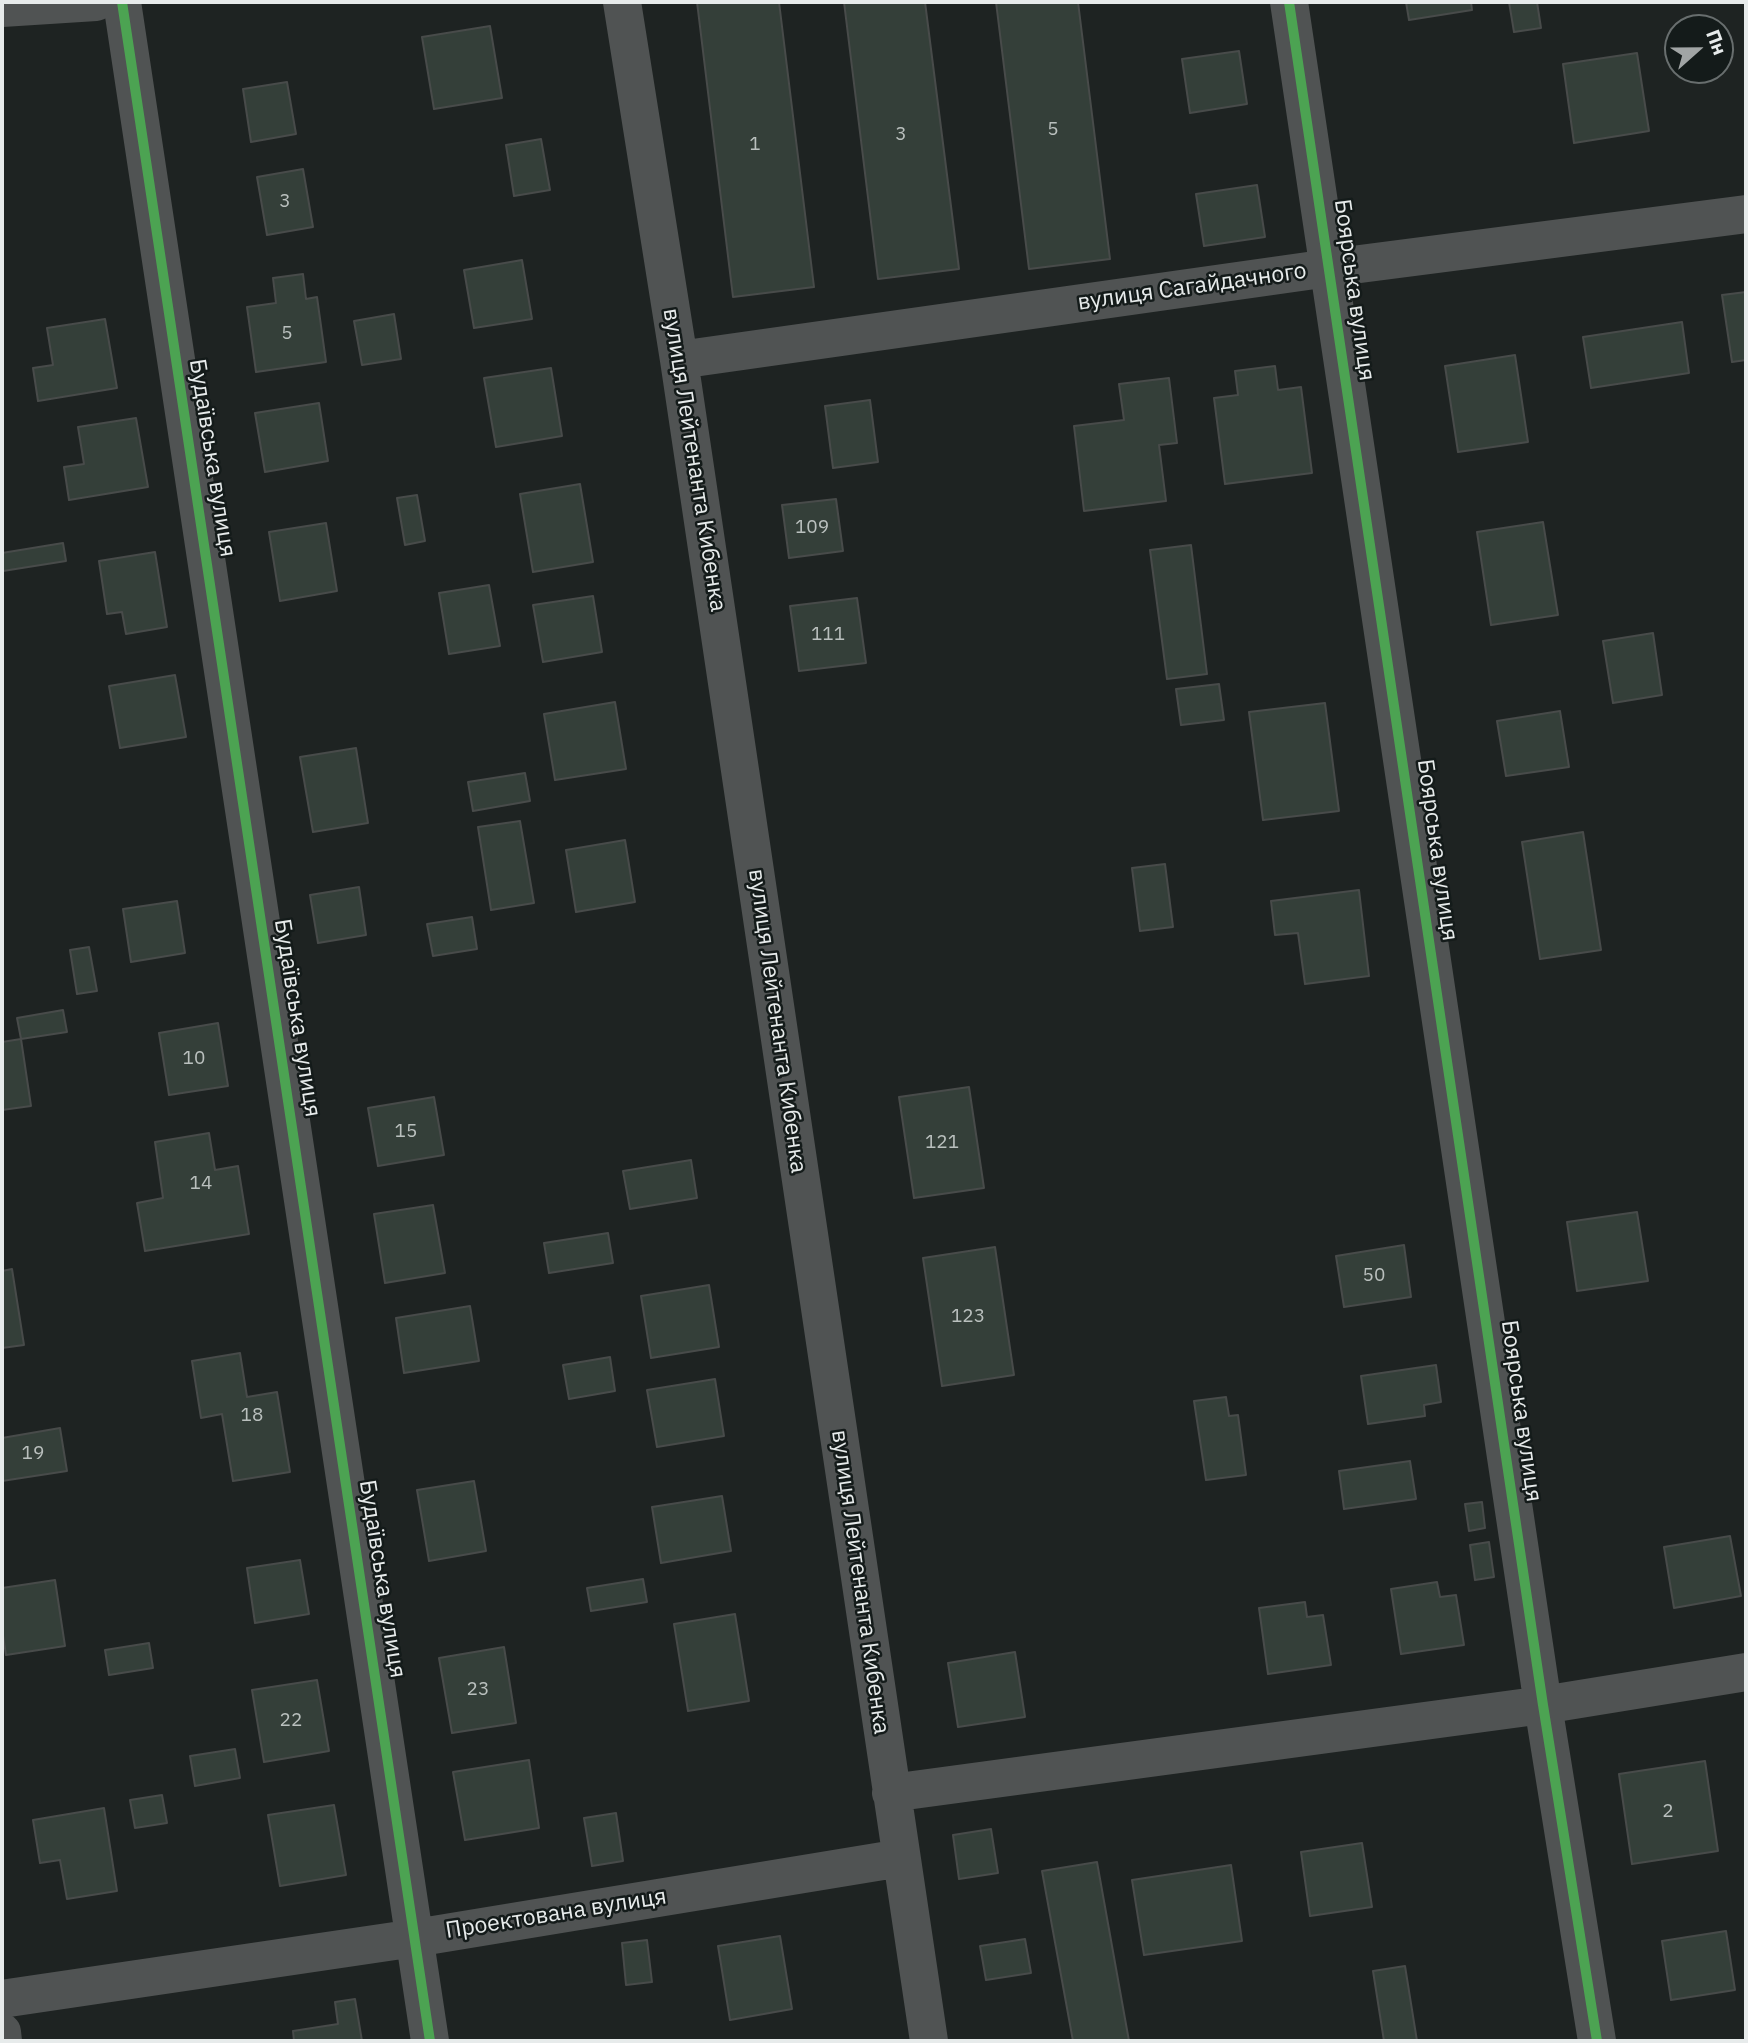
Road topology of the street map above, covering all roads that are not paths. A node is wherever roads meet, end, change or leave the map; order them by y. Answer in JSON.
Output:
{"nodes":[{"id":1,"x":96,"y":2,"type":"edge"},
{"id":2,"x":121,"y":2,"type":"edge"},
{"id":3,"x":622,"y":2,"type":"edge"},
{"id":4,"x":1289,"y":2,"type":"edge"},
{"id":5,"x":2,"y":8,"type":"edge"},
{"id":6,"x":1746,"y":214,"type":"edge"},
{"id":7,"x":1329,"y":268,"type":"junction"},
{"id":8,"x":679,"y":360,"type":"junction"},
{"id":9,"x":1746,"y":1672,"type":"edge"},
{"id":10,"x":1543,"y":1705,"type":"junction"},
{"id":11,"x":891,"y":1793,"type":"junction"},
{"id":12,"x":901,"y":1858,"type":"junction"},
{"id":13,"x":415,"y":1938,"type":"junction"},
{"id":14,"x":2,"y":1999,"type":"edge"},
{"id":15,"x":2,"y":2032,"type":"edge"},
{"id":16,"x":3,"y":2041,"type":"edge"},
{"id":17,"x":430,"y":2041,"type":"edge"},
{"id":18,"x":929,"y":2041,"type":"edge"},
{"id":19,"x":1597,"y":2041,"type":"edge"}],
"edges":[{"from":1,"to":5,"type":"street"},
{"from":2,"to":13,"type":"street","name":"Будаївська вулиця"},
{"from":3,"to":8,"type":"street","name":"вулиця Лейтенанта Кибенка"},
{"from":4,"to":7,"type":"street","name":"Боярська вулиця"},
{"from":6,"to":7,"type":"street","name":"вулиця Сагайдачного"},
{"from":7,"to":8,"type":"street","name":"вулиця Сагайдачного"},
{"from":7,"to":10,"type":"street","name":"Боярська вулиця"},
{"from":8,"to":11,"type":"street","name":"вулиця Лейтенанта Кибенка"},
{"from":9,"to":10,"type":"street"},
{"from":10,"to":11,"type":"street"},
{"from":10,"to":19,"type":"street","name":"Боярська вулиця"},
{"from":11,"to":12,"type":"street","name":"вулиця Лейтенанта Кибенка"},
{"from":12,"to":13,"type":"street","name":"Проектована вулиця"},
{"from":12,"to":18,"type":"street","name":"вулиця Лейтенанта Кибенка"},
{"from":13,"to":14,"type":"street","name":"Проектована вулиця"},
{"from":13,"to":17,"type":"street","name":"Будаївська вулиця"},
{"from":15,"to":16,"type":"street"}]}
